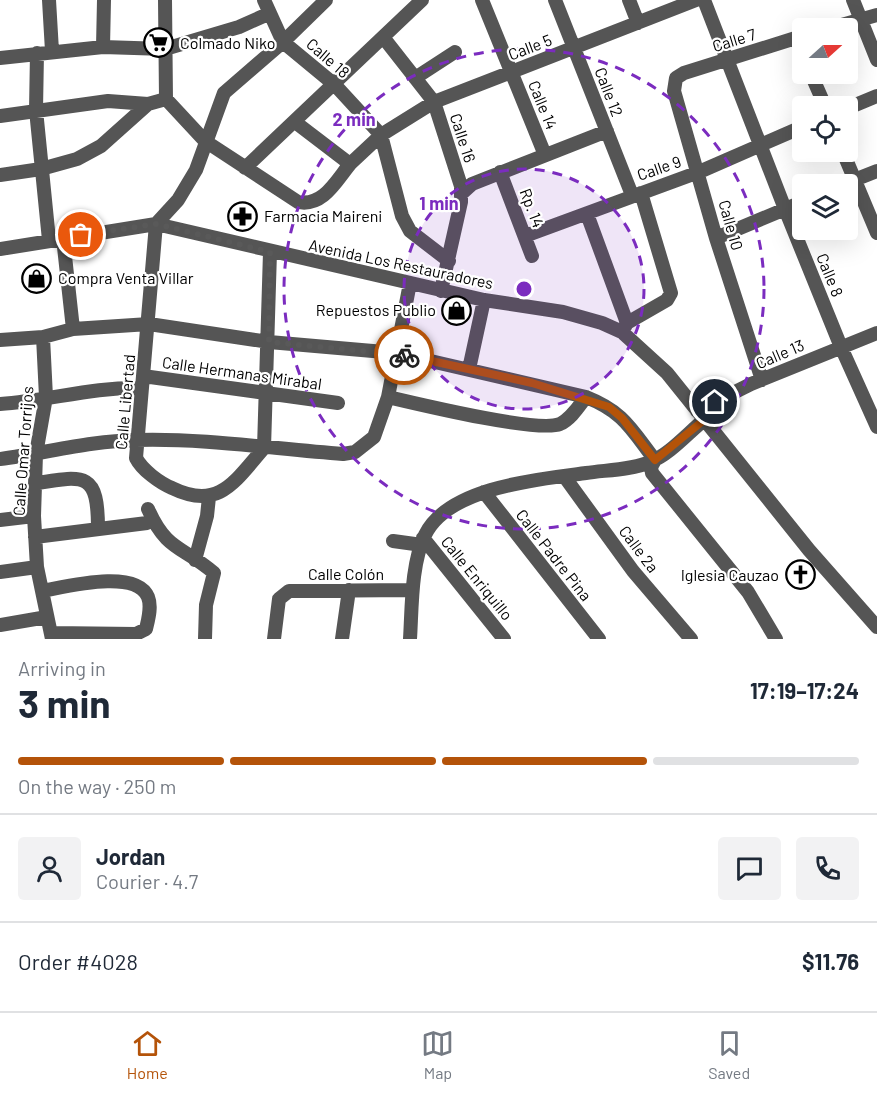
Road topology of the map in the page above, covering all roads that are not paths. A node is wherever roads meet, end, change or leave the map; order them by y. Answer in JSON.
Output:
{"nodes":[{"id":1,"x":49,"y":0,"type":"edge"},
{"id":2,"x":104,"y":0,"type":"edge"},
{"id":3,"x":165,"y":0,"type":"edge"},
{"id":4,"x":264,"y":0,"type":"edge"},
{"id":5,"x":326,"y":0,"type":"edge"},
{"id":6,"x":422,"y":0,"type":"edge"},
{"id":7,"x":482,"y":0,"type":"edge"},
{"id":8,"x":555,"y":0,"type":"edge"},
{"id":9,"x":629,"y":0,"type":"edge"},
{"id":10,"x":696,"y":0,"type":"edge"},
{"id":11,"x":704,"y":0,"type":"edge"},
{"id":12,"x":853,"y":0,"type":"edge"},
{"id":13,"x":268,"y":15,"type":"junction"},
{"id":14,"x":877,"y":15,"type":"edge"},
{"id":15,"x":861,"y":20,"type":"junction"},
{"id":16,"x":858,"y":21,"type":"edge"},
{"id":17,"x":638,"y":23,"type":"junction"},
{"id":18,"x":383,"y":37,"type":"junction"},
{"id":19,"x":792,"y":39,"type":"edge"},
{"id":20,"x":283,"y":42,"type":"junction"},
{"id":21,"x":104,"y":47,"type":"junction"},
{"id":22,"x":574,"y":47,"type":"junction"},
{"id":23,"x":165,"y":49,"type":"junction"},
{"id":24,"x":52,"y":51,"type":"junction"},
{"id":25,"x":454,"y":52,"type":"dead end"},
{"id":26,"x":38,"y":53,"type":"junction"},
{"id":27,"x":0,"y":58,"type":"edge"},
{"id":28,"x":727,"y":60,"type":"junction"},
{"id":29,"x":877,"y":60,"type":"edge"},
{"id":30,"x":512,"y":72,"type":"junction"},
{"id":31,"x":415,"y":78,"type":"junction"},
{"id":32,"x":676,"y":78,"type":"joint"},
{"id":33,"x":331,"y":89,"type":"junction"},
{"id":34,"x":877,"y":96,"type":"edge"},
{"id":35,"x":166,"y":99,"type":"junction"},
{"id":36,"x":434,"y":102,"type":"junction"},
{"id":37,"x":148,"y":104,"type":"junction"},
{"id":38,"x":858,"y":104,"type":"edge"},
{"id":39,"x":36,"y":110,"type":"junction"},
{"id":40,"x":0,"y":116,"type":"edge"},
{"id":41,"x":295,"y":122,"type":"junction"},
{"id":42,"x":607,"y":131,"type":"junction"},
{"id":43,"x":792,"y":132,"type":"edge"},
{"id":44,"x":381,"y":135,"type":"junction"},
{"id":45,"x":205,"y":141,"type":"junction"},
{"id":46,"x":760,"y":146,"type":"junction"},
{"id":47,"x":545,"y":155,"type":"junction"},
{"id":48,"x":350,"y":164,"type":"junction"},
{"id":49,"x":245,"y":168,"type":"junction"},
{"id":50,"x":41,"y":169,"type":"junction"},
{"id":51,"x":877,"y":171,"type":"edge"},
{"id":52,"x":500,"y":172,"type":"junction"},
{"id":53,"x":699,"y":172,"type":"junction"},
{"id":54,"x":0,"y":175,"type":"edge"},
{"id":55,"x":858,"y":179,"type":"edge"},
{"id":56,"x":461,"y":194,"type":"junction"},
{"id":57,"x":636,"y":194,"type":"junction"},
{"id":58,"x":858,"y":197,"type":"edge"},
{"id":59,"x":792,"y":206,"type":"edge"},
{"id":60,"x":785,"y":209,"type":"junction"},
{"id":61,"x":587,"y":214,"type":"junction"},
{"id":62,"x":156,"y":224,"type":"junction"},
{"id":63,"x":877,"y":233,"type":"edge"},
{"id":64,"x":525,"y":236,"type":"junction"},
{"id":65,"x":716,"y":238,"type":"junction"},
{"id":66,"x":56,"y":239,"type":"junction"},
{"id":67,"x":0,"y":249,"type":"edge"},
{"id":68,"x":270,"y":252,"type":"junction"},
{"id":69,"x":532,"y":256,"type":"dead end"},
{"id":70,"x":448,"y":261,"type":"junction"},
{"id":71,"x":410,"y":283,"type":"junction"},
{"id":72,"x":441,"y":291,"type":"junction"},
{"id":73,"x":484,"y":300,"type":"junction"},
{"id":74,"x":149,"y":324,"type":"junction"},
{"id":75,"x":73,"y":328,"type":"junction"},
{"id":76,"x":625,"y":328,"type":"junction"},
{"id":77,"x":877,"y":333,"type":"edge"},
{"id":78,"x":43,"y":337,"type":"junction"},
{"id":79,"x":0,"y":340,"type":"edge"},
{"id":80,"x":269,"y":342,"type":"junction"},
{"id":81,"x":841,"y":347,"type":"junction"},
{"id":82,"x":396,"y":353,"type":"junction"},
{"id":83,"x":470,"y":369,"type":"junction"},
{"id":84,"x":762,"y":380,"type":"junction"},
{"id":85,"x":142,"y":382,"type":"junction"},
{"id":86,"x":266,"y":395,"type":"junction"},
{"id":87,"x":46,"y":397,"type":"junction"},
{"id":88,"x":388,"y":397,"type":"junction"},
{"id":89,"x":586,"y":397,"type":"junction"},
{"id":90,"x":338,"y":403,"type":"dead end"},
{"id":91,"x":0,"y":404,"type":"edge"},
{"id":92,"x":700,"y":415,"type":"junction"},
{"id":93,"x":877,"y":427,"type":"edge"},
{"id":94,"x":138,"y":440,"type":"junction"},
{"id":95,"x":264,"y":448,"type":"junction"},
{"id":96,"x":36,"y":454,"type":"junction"},
{"id":97,"x":0,"y":459,"type":"edge"},
{"id":98,"x":655,"y":460,"type":"junction"},
{"id":99,"x":564,"y":476,"type":"junction"},
{"id":100,"x":37,"y":483,"type":"junction"},
{"id":101,"x":484,"y":492,"type":"junction"},
{"id":102,"x":209,"y":497,"type":"junction"},
{"id":103,"x":34,"y":516,"type":"junction"},
{"id":104,"x":0,"y":520,"type":"edge"},
{"id":105,"x":98,"y":529,"type":"junction"},
{"id":106,"x":35,"y":537,"type":"junction"},
{"id":107,"x":393,"y":541,"type":"dead end"},
{"id":108,"x":422,"y":541,"type":"junction"},
{"id":109,"x":195,"y":560,"type":"junction"},
{"id":110,"x":37,"y":567,"type":"junction"},
{"id":111,"x":0,"y":572,"type":"edge"},
{"id":112,"x":349,"y":590,"type":"junction"},
{"id":113,"x":412,"y":590,"type":"junction"},
{"id":114,"x":42,"y":591,"type":"junction"},
{"id":115,"x":47,"y":617,"type":"junction"},
{"id":116,"x":0,"y":625,"type":"edge"},
{"id":117,"x":877,"y":627,"type":"edge"},
{"id":118,"x":51,"y":636,"type":"edge"},
{"id":119,"x":411,"y":638,"type":"edge"},
{"id":120,"x":205,"y":639,"type":"edge"},
{"id":121,"x":273,"y":639,"type":"edge"},
{"id":122,"x":342,"y":639,"type":"edge"},
{"id":123,"x":504,"y":639,"type":"edge"},
{"id":124,"x":599,"y":639,"type":"edge"},
{"id":125,"x":691,"y":639,"type":"edge"},
{"id":126,"x":776,"y":639,"type":"edge"}],
"edges":[{"from":1,"to":24,"type":"street"},
{"from":2,"to":21,"type":"street"},
{"from":3,"to":23,"type":"street"},
{"from":4,"to":13,"type":"street","name":"Calle 18"},
{"from":5,"to":20,"type":"street"},
{"from":6,"to":18,"type":"street"},
{"from":7,"to":30,"type":"street","name":"Calle 14"},
{"from":8,"to":22,"type":"street","name":"Calle 12"},
{"from":9,"to":17,"type":"street"},
{"from":10,"to":17,"type":"street","name":"Calle 5"},
{"from":11,"to":28,"type":"street","name":"Calle 8"},
{"from":12,"to":15,"type":"street"},
{"from":13,"to":20,"type":"street","name":"Calle 18"},
{"from":13,"to":23,"type":"street"},
{"from":14,"to":15,"type":"street"},
{"from":15,"to":16,"type":"street"},
{"from":15,"to":29,"type":"street"},
{"from":17,"to":22,"type":"street","name":"Calle 5"},
{"from":18,"to":31,"type":"street"},
{"from":18,"to":33,"type":"street"},
{"from":19,"to":28,"type":"street","name":"Calle 7"},
{"from":20,"to":33,"type":"street","name":"Calle 18"},
{"from":20,"to":45,"type":"street"},
{"from":21,"to":23,"type":"street"},
{"from":21,"to":24,"type":"street"},
{"from":22,"to":30,"type":"street","name":"Calle 5"},
{"from":22,"to":42,"type":"street","name":"Calle 12"},
{"from":23,"to":35,"type":"street"},
{"from":24,"to":26,"type":"street"},
{"from":25,"to":31,"type":"street"},
{"from":26,"to":27,"type":"street"},
{"from":26,"to":39,"type":"street"},
{"from":28,"to":32,"type":"street","name":"Calle 7"},
{"from":28,"to":46,"type":"street","name":"Calle 8"},
{"from":30,"to":36,"type":"street","name":"Calle 5"},
{"from":30,"to":47,"type":"street","name":"Calle 14"},
{"from":31,"to":36,"type":"street"},
{"from":32,"to":53,"type":"street","name":"Calle 10"},
{"from":33,"to":41,"type":"street"},
{"from":33,"to":44,"type":"street","name":"Calle 18"},
{"from":34,"to":38,"type":"street"},
{"from":35,"to":37,"type":"street"},
{"from":35,"to":45,"type":"street"},
{"from":36,"to":44,"type":"street","name":"Calle 5"},
{"from":36,"to":56,"type":"street","name":"Calle 16"},
{"from":37,"to":39,"type":"street"},
{"from":37,"to":50,"type":"street"},
{"from":39,"to":40,"type":"street"},
{"from":39,"to":50,"type":"street"},
{"from":41,"to":48,"type":"street"},
{"from":41,"to":49,"type":"street"},
{"from":42,"to":47,"type":"street"},
{"from":42,"to":57,"type":"street","name":"Calle 12"},
{"from":43,"to":46,"type":"street","name":"Calle 9"},
{"from":44,"to":48,"type":"street","name":"Calle 5"},
{"from":44,"to":70,"type":"street"},
{"from":45,"to":49,"type":"street"},
{"from":45,"to":62,"type":"street"},
{"from":46,"to":53,"type":"street","name":"Calle 9"},
{"from":46,"to":60,"type":"street","name":"Calle 8"},
{"from":47,"to":52,"type":"street"},
{"from":48,"to":49,"type":"street","name":"Calle 5"},
{"from":50,"to":54,"type":"street"},
{"from":50,"to":66,"type":"street"},
{"from":51,"to":55,"type":"street"},
{"from":52,"to":56,"type":"street"},
{"from":52,"to":64,"type":"street","name":"Rp. 14"},
{"from":53,"to":57,"type":"street","name":"Calle 9"},
{"from":53,"to":65,"type":"street","name":"Calle 10"},
{"from":56,"to":70,"type":"street","name":"Calle 16"},
{"from":57,"to":61,"type":"street","name":"Calle 9"},
{"from":57,"to":76,"type":"street","name":"Calle 12"},
{"from":58,"to":63,"type":"street"},
{"from":59,"to":60,"type":"street"},
{"from":60,"to":65,"type":"street"},
{"from":60,"to":81,"type":"street","name":"Calle 8"},
{"from":61,"to":64,"type":"street","name":"Calle 9"},
{"from":61,"to":76,"type":"street"},
{"from":62,"to":66,"type":"street","name":"Avenida Los Restauradores"},
{"from":62,"to":68,"type":"street","name":"Avenida Los Restauradores"},
{"from":62,"to":74,"type":"street","name":"Calle Libertad"},
{"from":64,"to":69,"type":"street","name":"Rp. 14"},
{"from":65,"to":84,"type":"street","name":"Calle 10"},
{"from":66,"to":67,"type":"street","name":"Avenida Los Restauradores"},
{"from":66,"to":75,"type":"street"},
{"from":68,"to":71,"type":"street","name":"Avenida Los Restauradores"},
{"from":68,"to":80,"type":"street"},
{"from":70,"to":72,"type":"street","name":"Calle 16"},
{"from":71,"to":72,"type":"street","name":"Avenida Los Restauradores"},
{"from":71,"to":82,"type":"street"},
{"from":72,"to":73,"type":"street","name":"Avenida Los Restauradores"},
{"from":73,"to":76,"type":"street","name":"Avenida Los Restauradores"},
{"from":73,"to":83,"type":"street"},
{"from":74,"to":75,"type":"street"},
{"from":74,"to":80,"type":"street"},
{"from":74,"to":85,"type":"street","name":"Calle Libertad"},
{"from":75,"to":78,"type":"street"},
{"from":76,"to":92,"type":"street","name":"Avenida Los Restauradores"},
{"from":77,"to":81,"type":"street","name":"Calle 13"},
{"from":78,"to":79,"type":"street"},
{"from":78,"to":87,"type":"street","name":"Calle Omar Torrijos"},
{"from":80,"to":82,"type":"street"},
{"from":80,"to":86,"type":"street"},
{"from":81,"to":84,"type":"street","name":"Calle 13"},
{"from":81,"to":93,"type":"street","name":"Calle 8"},
{"from":82,"to":83,"type":"street"},
{"from":82,"to":88,"type":"street"},
{"from":83,"to":89,"type":"street"},
{"from":84,"to":92,"type":"street","name":"Calle 13"},
{"from":85,"to":86,"type":"street","name":"Calle Hermanas Mirabal"},
{"from":85,"to":87,"type":"street","name":"Calle Hermanas Mirabal"},
{"from":85,"to":94,"type":"street","name":"Calle Libertad"},
{"from":86,"to":90,"type":"street","name":"Calle Hermanas Mirabal"},
{"from":86,"to":95,"type":"street"},
{"from":87,"to":91,"type":"street","name":"Calle Hermanas Mirabal"},
{"from":87,"to":96,"type":"street","name":"Calle Omar Torrijos"},
{"from":88,"to":89,"type":"street"},
{"from":88,"to":95,"type":"street"},
{"from":89,"to":98,"type":"street"},
{"from":92,"to":98,"type":"street","name":"Calle 13"},
{"from":92,"to":117,"type":"street","name":"Avenida Los Restauradores"},
{"from":94,"to":95,"type":"street"},
{"from":94,"to":96,"type":"street"},
{"from":94,"to":102,"type":"street","name":"Calle Libertad"},
{"from":95,"to":102,"type":"street"},
{"from":96,"to":97,"type":"street"},
{"from":96,"to":100,"type":"street","name":"Calle Omar Torrijos"},
{"from":98,"to":99,"type":"street"},
{"from":98,"to":126,"type":"street"},
{"from":99,"to":101,"type":"street"},
{"from":99,"to":125,"type":"street","name":"Calle 2a"},
{"from":100,"to":103,"type":"street","name":"Calle Omar Torrijos"},
{"from":100,"to":105,"type":"street"},
{"from":101,"to":108,"type":"street"},
{"from":101,"to":124,"type":"street","name":"Calle Padre Pina"},
{"from":102,"to":109,"type":"street"},
{"from":103,"to":104,"type":"street"},
{"from":103,"to":106,"type":"street","name":"Calle Omar Torrijos"},
{"from":105,"to":106,"type":"street"},
{"from":105,"to":109,"type":"street"},
{"from":106,"to":110,"type":"street","name":"Calle Omar Torrijos"},
{"from":107,"to":108,"type":"street"},
{"from":108,"to":113,"type":"street"},
{"from":108,"to":123,"type":"street","name":"Calle Enriquillo"},
{"from":109,"to":120,"type":"street"},
{"from":110,"to":111,"type":"street"},
{"from":110,"to":114,"type":"street","name":"Calle Omar Torrijos"},
{"from":112,"to":113,"type":"street","name":"Calle Colón"},
{"from":112,"to":121,"type":"street","name":"Calle Colón"},
{"from":112,"to":122,"type":"street"},
{"from":113,"to":119,"type":"street"},
{"from":114,"to":115,"type":"street","name":"Calle Omar Torrijos"},
{"from":114,"to":118,"type":"street"},
{"from":115,"to":116,"type":"street"},
{"from":115,"to":118,"type":"street","name":"Calle Omar Torrijos"}]}
